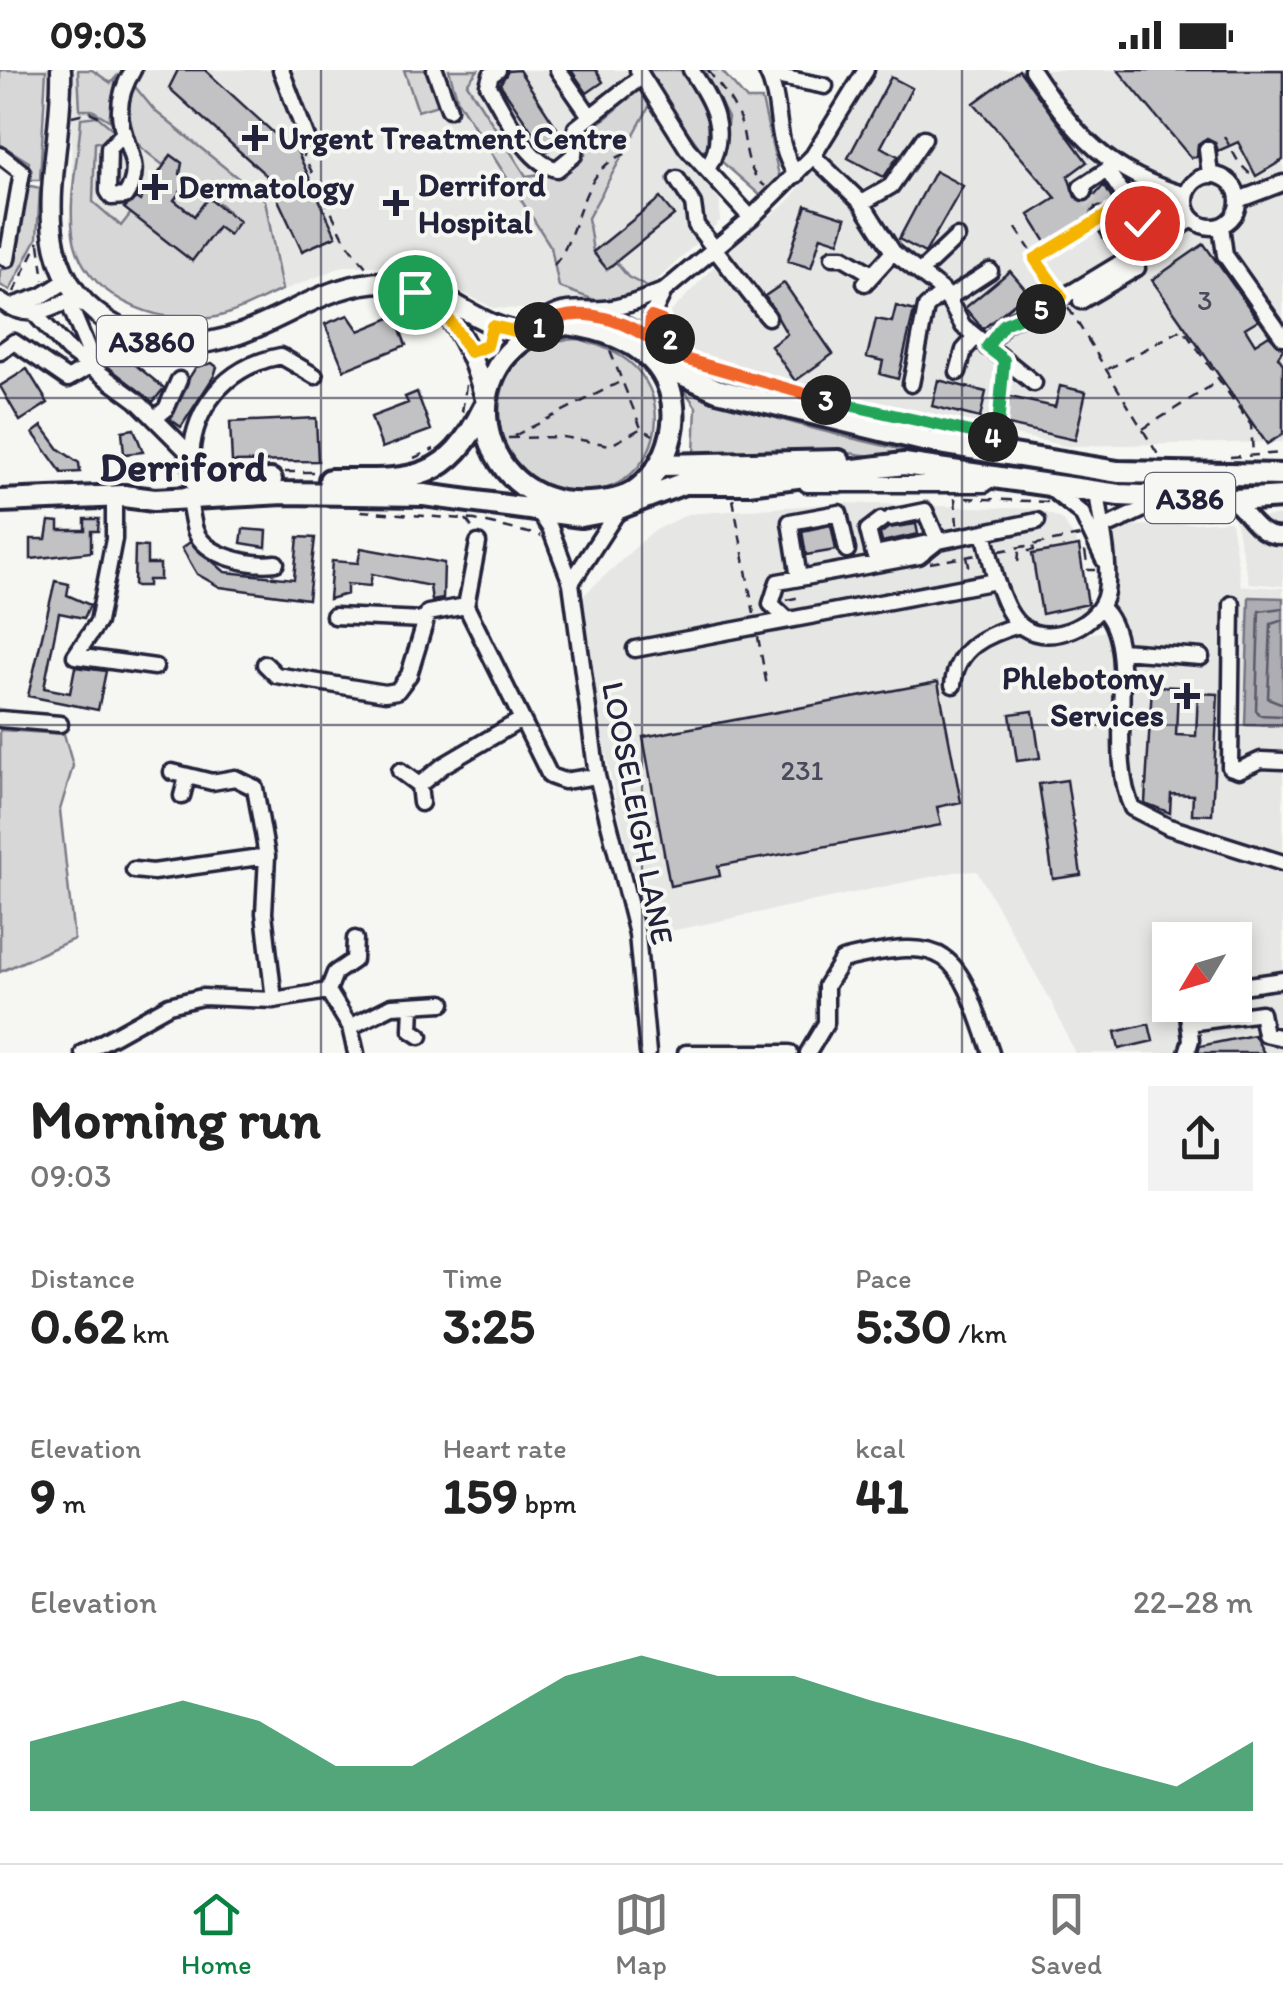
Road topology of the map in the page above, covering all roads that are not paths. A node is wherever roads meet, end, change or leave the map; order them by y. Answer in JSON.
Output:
{"nodes":[{"id":1,"x":60,"y":70,"type":"edge"},
{"id":2,"x":134,"y":70,"type":"edge"},
{"id":3,"x":281,"y":70,"type":"edge"},
{"id":4,"x":436,"y":70,"type":"edge"},
{"id":5,"x":498,"y":70,"type":"edge"},
{"id":6,"x":558,"y":70,"type":"edge"},
{"id":7,"x":691,"y":70,"type":"edge"},
{"id":8,"x":866,"y":70,"type":"edge"},
{"id":9,"x":1032,"y":70,"type":"edge"},
{"id":10,"x":640,"y":73,"type":"edge"},
{"id":11,"x":772,"y":75,"type":"edge"},
{"id":12,"x":825,"y":86,"type":"dead end"},
{"id":13,"x":448,"y":110,"type":"dead end"},
{"id":14,"x":590,"y":116,"type":"junction"},
{"id":15,"x":120,"y":129,"type":"road end"},
{"id":16,"x":924,"y":138,"type":"dead end"},
{"id":17,"x":302,"y":140,"type":"road end"},
{"id":18,"x":1207,"y":149,"type":"dead end"},
{"id":19,"x":0,"y":155,"type":"edge"},
{"id":20,"x":813,"y":156,"type":"junction"},
{"id":21,"x":708,"y":168,"type":"junction"},
{"id":22,"x":796,"y":175,"type":"junction"},
{"id":23,"x":1210,"y":175,"type":"junction"},
{"id":24,"x":677,"y":179,"type":"dead end"},
{"id":25,"x":1283,"y":184,"type":"edge"},
{"id":26,"x":1084,"y":192,"type":"dead end"},
{"id":27,"x":1186,"y":195,"type":"junction"},
{"id":28,"x":1238,"y":200,"type":"junction"},
{"id":29,"x":862,"y":203,"type":"junction"},
{"id":30,"x":750,"y":218,"type":"junction"},
{"id":31,"x":1101,"y":218,"type":"tunnel mouth"},
{"id":32,"x":1193,"y":219,"type":"junction"},
{"id":33,"x":1142,"y":223,"type":"dead end"},
{"id":34,"x":1220,"y":226,"type":"junction"},
{"id":35,"x":957,"y":237,"type":"dead end"},
{"id":36,"x":1115,"y":239,"type":"dead end"},
{"id":37,"x":715,"y":249,"type":"junction"},
{"id":38,"x":893,"y":252,"type":"junction"},
{"id":39,"x":0,"y":254,"type":"edge"},
{"id":40,"x":833,"y":258,"type":"dead end"},
{"id":41,"x":1137,"y":268,"type":"dead end"},
{"id":42,"x":990,"y":271,"type":"dead end"},
{"id":43,"x":920,"y":272,"type":"junction"},
{"id":44,"x":369,"y":284,"type":"junction"},
{"id":45,"x":71,"y":288,"type":"junction"},
{"id":46,"x":664,"y":291,"type":"junction"},
{"id":47,"x":946,"y":296,"type":"junction"},
{"id":48,"x":1072,"y":296,"type":"junction"},
{"id":49,"x":6,"y":298,"type":"edge"},
{"id":50,"x":35,"y":314,"type":"junction"},
{"id":51,"x":768,"y":317,"type":"dead end"},
{"id":52,"x":528,"y":334,"type":"junction"},
{"id":53,"x":1283,"y":337,"type":"edge"},
{"id":54,"x":981,"y":342,"type":"junction"},
{"id":55,"x":0,"y":352,"type":"edge"},
{"id":56,"x":650,"y":352,"type":"junction"},
{"id":57,"x":93,"y":369,"type":"junction"},
{"id":58,"x":958,"y":372,"type":"dead end"},
{"id":59,"x":315,"y":376,"type":"dead end"},
{"id":60,"x":179,"y":380,"type":"dead end"},
{"id":61,"x":911,"y":384,"type":"dead end"},
{"id":62,"x":1034,"y":384,"type":"dead end"},
{"id":63,"x":485,"y":403,"type":"junction"},
{"id":64,"x":155,"y":418,"type":"junction"},
{"id":65,"x":188,"y":452,"type":"junction"},
{"id":66,"x":662,"y":465,"type":"junction"},
{"id":67,"x":874,"y":466,"type":"junction"},
{"id":68,"x":1283,"y":476,"type":"edge"},
{"id":69,"x":1100,"y":480,"type":"junction"},
{"id":70,"x":739,"y":483,"type":"junction"},
{"id":71,"x":903,"y":485,"type":"junction"},
{"id":72,"x":1045,"y":485,"type":"junction"},
{"id":73,"x":191,"y":490,"type":"junction"},
{"id":74,"x":527,"y":492,"type":"junction"},
{"id":75,"x":119,"y":496,"type":"junction"},
{"id":76,"x":1283,"y":497,"type":"edge"},
{"id":77,"x":1235,"y":500,"type":"junction"},
{"id":78,"x":0,"y":501,"type":"edge"},
{"id":79,"x":625,"y":501,"type":"junction"},
{"id":80,"x":539,"y":512,"type":"junction"},
{"id":81,"x":1037,"y":521,"type":"dead end"},
{"id":82,"x":1112,"y":524,"type":"junction"},
{"id":83,"x":984,"y":532,"type":"junction"},
{"id":84,"x":1283,"y":536,"type":"edge"},
{"id":85,"x":938,"y":541,"type":"junction"},
{"id":86,"x":478,"y":543,"type":"dead end"},
{"id":87,"x":847,"y":550,"type":"dead end"},
{"id":88,"x":1105,"y":561,"type":"junction"},
{"id":89,"x":276,"y":563,"type":"dead end"},
{"id":90,"x":799,"y":581,"type":"junction"},
{"id":91,"x":996,"y":581,"type":"junction"},
{"id":92,"x":571,"y":583,"type":"junction"},
{"id":93,"x":1232,"y":604,"type":"dead end"},
{"id":94,"x":466,"y":606,"type":"junction"},
{"id":95,"x":1100,"y":607,"type":"junction"},
{"id":96,"x":334,"y":616,"type":"dead end"},
{"id":97,"x":424,"y":620,"type":"junction"},
{"id":98,"x":788,"y":620,"type":"junction"},
{"id":99,"x":1020,"y":625,"type":"junction"},
{"id":100,"x":635,"y":649,"type":"dead end"},
{"id":101,"x":1121,"y":651,"type":"junction"},
{"id":102,"x":1200,"y":657,"type":"dead end"},
{"id":103,"x":265,"y":664,"type":"dead end"},
{"id":104,"x":156,"y":667,"type":"dead end"},
{"id":105,"x":953,"y":684,"type":"dead end"},
{"id":106,"x":0,"y":719,"type":"edge"},
{"id":107,"x":519,"y":721,"type":"junction"},
{"id":108,"x":60,"y":724,"type":"dead end"},
{"id":109,"x":1283,"y":761,"type":"edge"},
{"id":110,"x":400,"y":770,"type":"dead end"},
{"id":111,"x":597,"y":776,"type":"junction"},
{"id":112,"x":419,"y":786,"type":"junction"},
{"id":113,"x":182,"y":796,"type":"dead end"},
{"id":114,"x":421,"y":803,"type":"dead end"},
{"id":115,"x":268,"y":856,"type":"junction"},
{"id":116,"x":1283,"y":864,"type":"edge"},
{"id":117,"x":134,"y":870,"type":"dead end"},
{"id":118,"x":355,"y":938,"type":"dead end"},
{"id":119,"x":1283,"y":980,"type":"edge"},
{"id":120,"x":1252,"y":984,"type":"edge"},
{"id":121,"x":328,"y":990,"type":"junction"},
{"id":122,"x":274,"y":1000,"type":"junction"},
{"id":123,"x":443,"y":1002,"type":"dead end"},
{"id":124,"x":412,"y":1004,"type":"junction"},
{"id":125,"x":1189,"y":1023,"type":"joint"},
{"id":126,"x":350,"y":1028,"type":"junction"},
{"id":127,"x":420,"y":1036,"type":"dead end"},
{"id":128,"x":1283,"y":1038,"type":"edge"},
{"id":129,"x":83,"y":1053,"type":"edge"},
{"id":130,"x":356,"y":1053,"type":"edge"},
{"id":131,"x":648,"y":1053,"type":"edge"},
{"id":132,"x":686,"y":1053,"type":"edge"},
{"id":133,"x":790,"y":1053,"type":"edge"},
{"id":134,"x":808,"y":1053,"type":"edge"},
{"id":135,"x":991,"y":1053,"type":"edge"},
{"id":136,"x":1187,"y":1053,"type":"edge"}],
"edges":[{"from":1,"to":45,"type":"main road","number":"A3860"},
{"from":2,"to":15,"type":"street"},
{"from":3,"to":17,"type":"street"},
{"from":4,"to":13,"type":"street"},
{"from":5,"to":14,"type":"street"},
{"from":6,"to":14,"type":"street"},
{"from":7,"to":21,"type":"street"},
{"from":8,"to":20,"type":"street"},
{"from":9,"to":27,"type":"street"},
{"from":10,"to":14,"type":"street"},
{"from":10,"to":21,"type":"street"},
{"from":11,"to":12,"type":"street"},
{"from":11,"to":22,"type":"street"},
{"from":16,"to":29,"type":"street"},
{"from":18,"to":23,"type":"street"},
{"from":19,"to":39,"type":"street"},
{"from":20,"to":22,"type":"street"},
{"from":20,"to":29,"type":"street"},
{"from":21,"to":30,"type":"street"},
{"from":22,"to":30,"type":"street"},
{"from":23,"to":27,"type":"street"},
{"from":23,"to":28,"type":"street"},
{"from":24,"to":37,"type":"street"},
{"from":25,"to":28,"type":"street"},
{"from":26,"to":33,"type":"street"},
{"from":27,"to":32,"type":"street"},
{"from":28,"to":34,"type":"street"},
{"from":29,"to":38,"type":"street"},
{"from":30,"to":37,"type":"street"},
{"from":31,"to":36,"type":"street"},
{"from":32,"to":34,"type":"street"},
{"from":32,"to":48,"type":"street"},
{"from":34,"to":53,"type":"street"},
{"from":35,"to":43,"type":"street"},
{"from":37,"to":46,"type":"street"},
{"from":37,"to":51,"type":"street"},
{"from":38,"to":40,"type":"street"},
{"from":38,"to":43,"type":"street"},
{"from":41,"to":48,"type":"street"},
{"from":42,"to":47,"type":"street"},
{"from":43,"to":47,"type":"street"},
{"from":44,"to":45,"type":"main road","number":"A3860"},
{"from":44,"to":52,"type":"main road","number":"A3860"},
{"from":44,"to":63,"type":"main road","number":"A3860"},
{"from":45,"to":49,"type":"street"},
{"from":45,"to":50,"type":"street"},
{"from":45,"to":57,"type":"street"},
{"from":46,"to":52,"type":"street"},
{"from":46,"to":56,"type":"street"},
{"from":47,"to":54,"type":"street"},
{"from":47,"to":61,"type":"street"},
{"from":48,"to":54,"type":"street"},
{"from":49,"to":50,"type":"street"},
{"from":50,"to":57,"type":"street"},
{"from":52,"to":56,"type":"highway"},
{"from":52,"to":63,"type":"highway"},
{"from":54,"to":58,"type":"street"},
{"from":54,"to":62,"type":"street"},
{"from":55,"to":57,"type":"street"},
{"from":56,"to":66,"type":"highway"},
{"from":56,"to":69,"type":"highway","number":"A386"},
{"from":57,"to":64,"type":"street"},
{"from":59,"to":65,"type":"street"},
{"from":60,"to":64,"type":"street"},
{"from":63,"to":73,"type":"highway","number":"A386"},
{"from":63,"to":74,"type":"highway"},
{"from":64,"to":65,"type":"street"},
{"from":65,"to":73,"type":"street"},
{"from":66,"to":67,"type":"highway","number":"A386"},
{"from":66,"to":79,"type":"highway"},
{"from":67,"to":70,"type":"highway","number":"A386"},
{"from":67,"to":71,"type":"street"},
{"from":67,"to":72,"type":"highway","number":"A386"},
{"from":68,"to":69,"type":"highway","number":"A386"},
{"from":69,"to":72,"type":"highway","number":"A386"},
{"from":69,"to":77,"type":"highway","number":"A386"},
{"from":69,"to":82,"type":"street"},
{"from":69,"to":88,"type":"street"},
{"from":70,"to":71,"type":"street"},
{"from":70,"to":79,"type":"highway","number":"A386"},
{"from":71,"to":72,"type":"street"},
{"from":72,"to":88,"type":"street"},
{"from":73,"to":75,"type":"highway","number":"A386"},
{"from":73,"to":80,"type":"highway","number":"A386"},
{"from":73,"to":89,"type":"street"},
{"from":74,"to":79,"type":"highway"},
{"from":74,"to":80,"type":"street","name":"LOOSELEIGH LANE"},
{"from":75,"to":78,"type":"highway","number":"A386"},
{"from":75,"to":104,"type":"street"},
{"from":76,"to":77,"type":"highway","number":"A386"},
{"from":77,"to":82,"type":"street"},
{"from":77,"to":84,"type":"street"},
{"from":79,"to":80,"type":"highway","number":"A386"},
{"from":79,"to":92,"type":"street"},
{"from":80,"to":92,"type":"street","name":"LOOSELEIGH LANE"},
{"from":81,"to":83,"type":"street"},
{"from":82,"to":88,"type":"street"},
{"from":83,"to":85,"type":"street"},
{"from":83,"to":91,"type":"street"},
{"from":85,"to":85,"type":"street"},
{"from":85,"to":90,"type":"street"},
{"from":86,"to":94,"type":"street"},
{"from":87,"to":90,"type":"street"},
{"from":88,"to":95,"type":"street"},
{"from":90,"to":98,"type":"street"},
{"from":91,"to":98,"type":"street"},
{"from":91,"to":99,"type":"street"},
{"from":92,"to":111,"type":"street","name":"LOOSELEIGH LANE"},
{"from":93,"to":109,"type":"street"},
{"from":94,"to":97,"type":"street"},
{"from":94,"to":107,"type":"street"},
{"from":95,"to":99,"type":"street"},
{"from":95,"to":101,"type":"street"},
{"from":96,"to":97,"type":"street"},
{"from":97,"to":103,"type":"street"},
{"from":98,"to":100,"type":"street"},
{"from":99,"to":105,"type":"street"},
{"from":101,"to":102,"type":"street"},
{"from":101,"to":116,"type":"street"},
{"from":106,"to":108,"type":"street"},
{"from":107,"to":111,"type":"street"},
{"from":107,"to":112,"type":"street"},
{"from":110,"to":112,"type":"street"},
{"from":111,"to":131,"type":"street","name":"LOOSELEIGH LANE"},
{"from":112,"to":114,"type":"street"},
{"from":113,"to":115,"type":"street"},
{"from":115,"to":117,"type":"street"},
{"from":115,"to":122,"type":"street"},
{"from":118,"to":121,"type":"street"},
{"from":119,"to":120,"type":"street"},
{"from":121,"to":122,"type":"street"},
{"from":121,"to":126,"type":"street"},
{"from":122,"to":129,"type":"street"},
{"from":123,"to":124,"type":"street"},
{"from":124,"to":126,"type":"street"},
{"from":124,"to":127,"type":"street"},
{"from":125,"to":128,"type":"street"},
{"from":125,"to":136,"type":"street"},
{"from":126,"to":130,"type":"street"},
{"from":132,"to":133,"type":"street"},
{"from":134,"to":135,"type":"street"}]}
